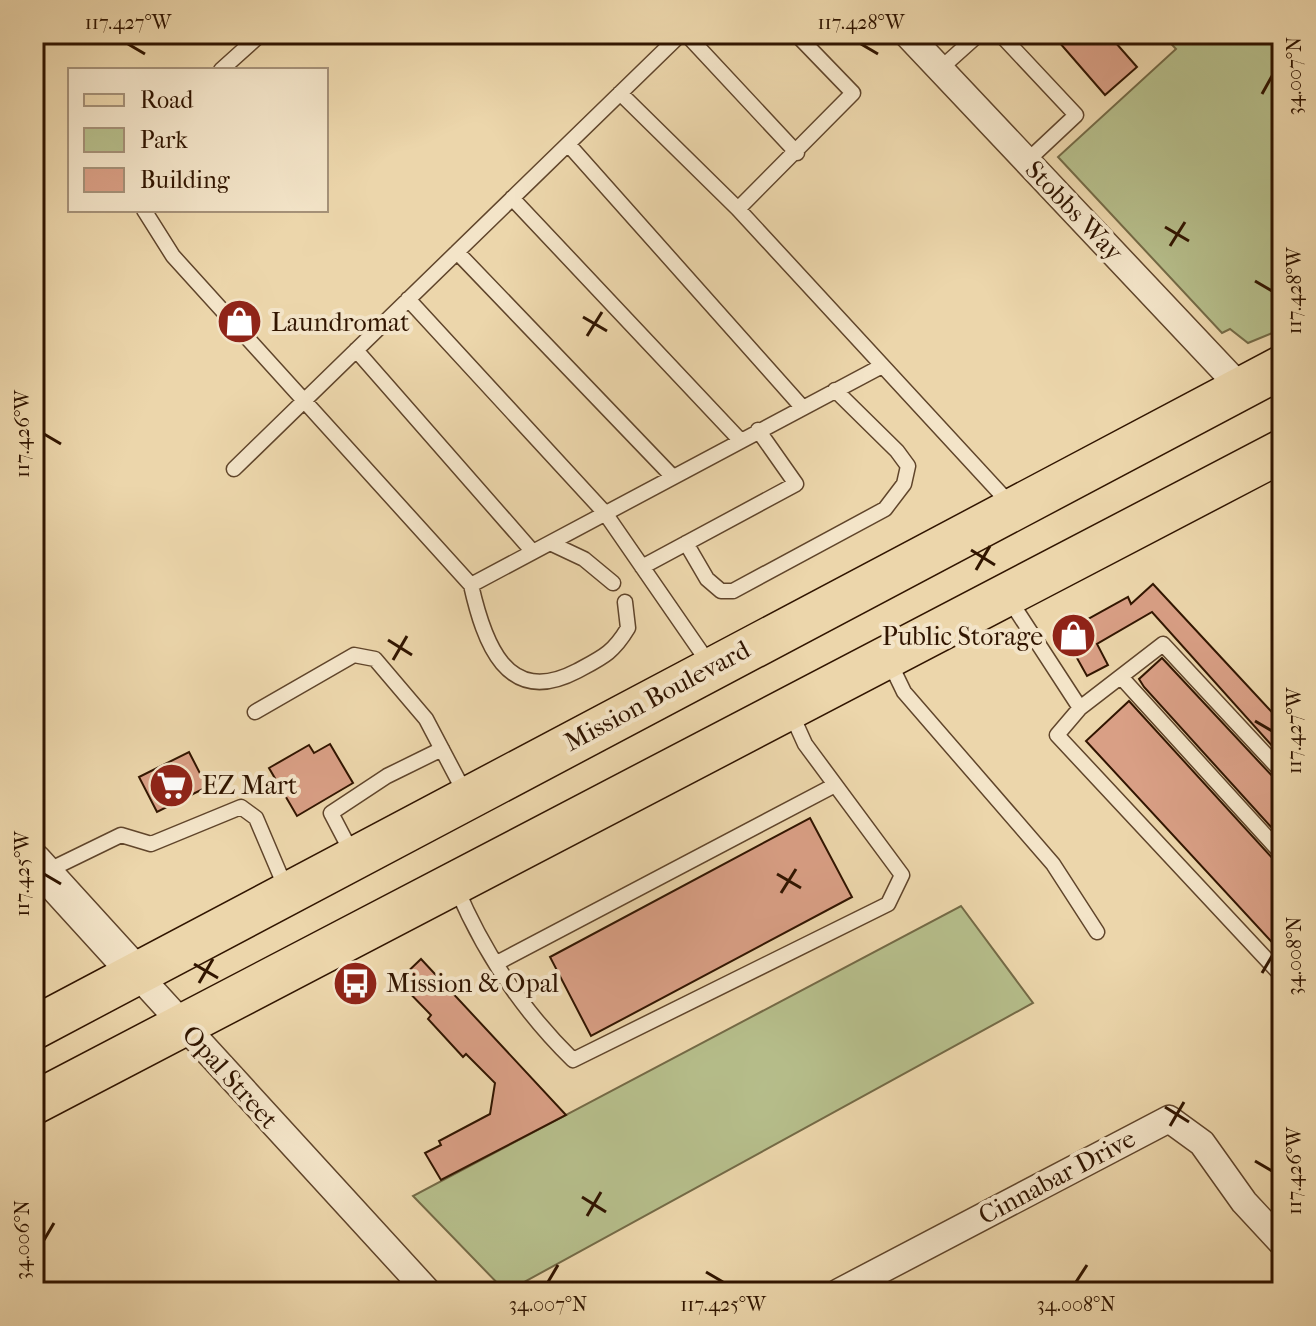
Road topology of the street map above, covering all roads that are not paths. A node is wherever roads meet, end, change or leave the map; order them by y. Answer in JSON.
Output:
{"nodes":[{"id":1,"x":261,"y":34,"type":"edge"},
{"id":2,"x":684,"y":34,"type":"edge"},
{"id":3,"x":796,"y":34,"type":"edge"},
{"id":4,"x":907,"y":34,"type":"edge"},
{"id":5,"x":979,"y":34,"type":"edge"},
{"id":6,"x":1000,"y":34,"type":"edge"},
{"id":7,"x":223,"y":68,"type":"edge"},
{"id":8,"x":940,"y":69,"type":"junction"},
{"id":9,"x":620,"y":93,"type":"junction"},
{"id":10,"x":568,"y":144,"type":"junction"},
{"id":11,"x":797,"y":153,"type":"junction"},
{"id":12,"x":1027,"y":161,"type":"junction"},
{"id":13,"x":512,"y":198,"type":"junction"},
{"id":14,"x":738,"y":209,"type":"junction"},
{"id":15,"x":145,"y":212,"type":"edge"},
{"id":16,"x":457,"y":252,"type":"junction"},
{"id":17,"x":408,"y":299,"type":"junction"},
{"id":18,"x":356,"y":350,"type":"junction"},
{"id":19,"x":882,"y":366,"type":"junction"},
{"id":20,"x":1282,"y":367,"type":"edge"},
{"id":21,"x":1241,"y":388,"type":"junction"},
{"id":22,"x":835,"y":390,"type":"junction"},
{"id":23,"x":306,"y":399,"type":"junction"},
{"id":24,"x":802,"y":407,"type":"junction"},
{"id":25,"x":758,"y":430,"type":"junction"},
{"id":26,"x":740,"y":440,"type":"junction"},
{"id":27,"x":1282,"y":451,"type":"edge"},
{"id":28,"x":234,"y":469,"type":"dead end"},
{"id":29,"x":672,"y":476,"type":"junction"},
{"id":30,"x":1014,"y":508,"type":"junction"},
{"id":31,"x":605,"y":513,"type":"junction"},
{"id":32,"x":550,"y":543,"type":"junction"},
{"id":33,"x":686,"y":543,"type":"junction"},
{"id":34,"x":533,"y":552,"type":"junction"},
{"id":35,"x":642,"y":567,"type":"junction"},
{"id":36,"x":613,"y":583,"type":"dead end"},
{"id":37,"x":471,"y":585,"type":"junction"},
{"id":38,"x":1006,"y":595,"type":"junction"},
{"id":39,"x":625,"y":602,"type":"dead end"},
{"id":40,"x":887,"y":657,"type":"junction"},
{"id":41,"x":712,"y":668,"type":"junction"},
{"id":42,"x":1121,"y":677,"type":"junction"},
{"id":43,"x":789,"y":708,"type":"junction"},
{"id":44,"x":1080,"y":708,"type":"junction"},
{"id":45,"x":255,"y":712,"type":"dead end"},
{"id":46,"x":442,"y":749,"type":"junction"},
{"id":47,"x":1282,"y":772,"type":"edge"},
{"id":48,"x":835,"y":785,"type":"junction"},
{"id":49,"x":467,"y":796,"type":"junction"},
{"id":50,"x":1282,"y":854,"type":"edge"},
{"id":51,"x":354,"y":857,"type":"junction"},
{"id":52,"x":39,"y":867,"type":"edge"},
{"id":53,"x":455,"y":882,"type":"junction"},
{"id":54,"x":288,"y":893,"type":"junction"},
{"id":55,"x":1097,"y":932,"type":"dead end"},
{"id":56,"x":497,"y":963,"type":"junction"},
{"id":57,"x":136,"y":973,"type":"junction"},
{"id":58,"x":1282,"y":976,"type":"edge"},
{"id":59,"x":184,"y":1026,"type":"junction"},
{"id":60,"x":34,"y":1028,"type":"edge"},
{"id":61,"x":34,"y":1103,"type":"edge"},
{"id":62,"x":1282,"y":1243,"type":"edge"},
{"id":63,"x":878,"y":1284,"type":"edge"},
{"id":64,"x":428,"y":1292,"type":"edge"},
{"id":65,"x":839,"y":1292,"type":"edge"}],
"edges":[{"from":1,"to":7,"type":"lane"},
{"from":2,"to":9,"type":"lane"},
{"from":2,"to":11,"type":"lane"},
{"from":3,"to":11,"type":"lane"},
{"from":4,"to":8,"type":"street","name":"Stobbs Way"},
{"from":5,"to":8,"type":"lane"},
{"from":6,"to":12,"type":"lane"},
{"from":8,"to":12,"type":"street","name":"Stobbs Way"},
{"from":9,"to":10,"type":"lane"},
{"from":9,"to":14,"type":"lane"},
{"from":10,"to":13,"type":"lane"},
{"from":10,"to":24,"type":"lane"},
{"from":11,"to":14,"type":"lane"},
{"from":12,"to":21,"type":"street","name":"Stobbs Way"},
{"from":13,"to":16,"type":"lane"},
{"from":13,"to":26,"type":"lane"},
{"from":14,"to":19,"type":"lane"},
{"from":15,"to":23,"type":"lane"},
{"from":16,"to":17,"type":"lane"},
{"from":16,"to":29,"type":"lane"},
{"from":17,"to":18,"type":"lane"},
{"from":17,"to":31,"type":"lane"},
{"from":18,"to":23,"type":"lane"},
{"from":18,"to":34,"type":"lane"},
{"from":19,"to":22,"type":"lane"},
{"from":19,"to":30,"type":"lane"},
{"from":20,"to":21,"type":"main road","name":"Mission Boulevard"},
{"from":21,"to":30,"type":"main road","name":"Mission Boulevard"},
{"from":22,"to":24,"type":"lane"},
{"from":22,"to":33,"type":"lane"},
{"from":23,"to":28,"type":"lane"},
{"from":23,"to":37,"type":"lane"},
{"from":24,"to":25,"type":"lane"},
{"from":25,"to":26,"type":"lane"},
{"from":25,"to":33,"type":"lane"},
{"from":26,"to":29,"type":"lane"},
{"from":27,"to":38,"type":"main road"},
{"from":29,"to":31,"type":"lane"},
{"from":30,"to":41,"type":"main road","name":"Mission Boulevard"},
{"from":31,"to":32,"type":"lane"},
{"from":31,"to":35,"type":"lane"},
{"from":32,"to":34,"type":"lane"},
{"from":32,"to":36,"type":"lane"},
{"from":33,"to":35,"type":"lane"},
{"from":34,"to":37,"type":"lane"},
{"from":35,"to":41,"type":"lane"},
{"from":37,"to":39,"type":"lane"},
{"from":38,"to":40,"type":"main road"},
{"from":38,"to":44,"type":"lane"},
{"from":40,"to":43,"type":"main road"},
{"from":40,"to":55,"type":"lane"},
{"from":41,"to":49,"type":"main road","name":"Mission Boulevard"},
{"from":42,"to":44,"type":"lane"},
{"from":42,"to":47,"type":"lane"},
{"from":42,"to":50,"type":"lane"},
{"from":43,"to":48,"type":"lane"},
{"from":43,"to":53,"type":"main road"},
{"from":44,"to":58,"type":"lane"},
{"from":45,"to":46,"type":"lane"},
{"from":46,"to":49,"type":"lane"},
{"from":46,"to":51,"type":"lane"},
{"from":48,"to":56,"type":"lane"},
{"from":48,"to":56,"type":"lane"},
{"from":49,"to":51,"type":"main road","name":"Mission Boulevard"},
{"from":51,"to":54,"type":"main road","name":"Mission Boulevard"},
{"from":52,"to":54,"type":"lane"},
{"from":52,"to":57,"type":"street","name":"Opal Street"},
{"from":53,"to":56,"type":"lane"},
{"from":53,"to":59,"type":"main road"},
{"from":54,"to":57,"type":"main road","name":"Mission Boulevard"},
{"from":57,"to":59,"type":"street","name":"Opal Street"},
{"from":57,"to":60,"type":"main road","name":"Mission Boulevard"},
{"from":59,"to":61,"type":"main road"},
{"from":59,"to":64,"type":"street","name":"Opal Street"},
{"from":62,"to":63,"type":"street","name":"Cinnabar Drive"},
{"from":63,"to":65,"type":"street","name":"Cinnabar Drive"}]}
